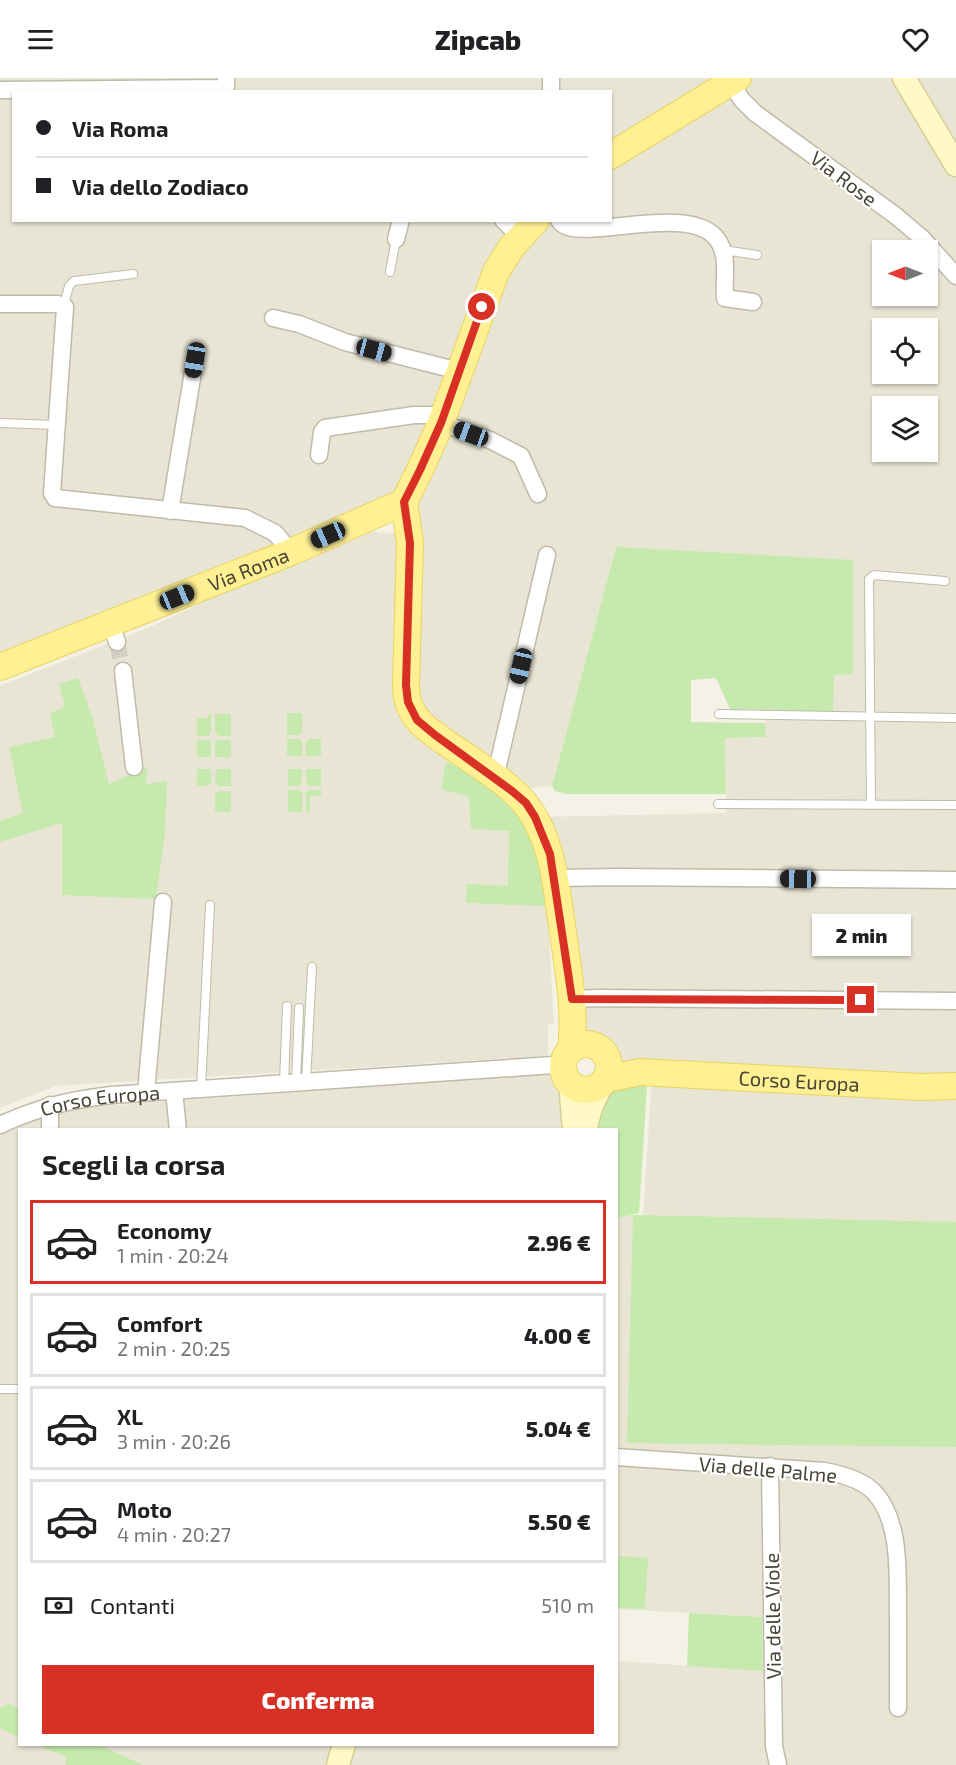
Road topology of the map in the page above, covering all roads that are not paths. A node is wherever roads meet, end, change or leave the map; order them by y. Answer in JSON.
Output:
{"nodes":[{"id":1,"x":904,"y":78,"type":"edge"},
{"id":2,"x":725,"y":79,"type":"edge"},
{"id":3,"x":226,"y":82,"type":"edge"},
{"id":4,"x":102,"y":84,"type":"edge"},
{"id":5,"x":0,"y":90,"type":"edge"},
{"id":6,"x":612,"y":154,"type":"edge"},
{"id":7,"x":956,"y":165,"type":"edge"},
{"id":8,"x":400,"y":222,"type":"edge"},
{"id":9,"x":560,"y":222,"type":"edge"},
{"id":10,"x":520,"y":226,"type":"edge"},
{"id":11,"x":396,"y":239,"type":"joint"},
{"id":12,"x":723,"y":250,"type":"junction"},
{"id":13,"x":757,"y":255,"type":"dead end"},
{"id":14,"x":390,"y":272,"type":"dead end"},
{"id":15,"x":133,"y":274,"type":"dead end"},
{"id":16,"x":956,"y":276,"type":"edge"},
{"id":17,"x":753,"y":302,"type":"dead end"},
{"id":18,"x":0,"y":304,"type":"edge"},
{"id":19,"x":64,"y":305,"type":"junction"},
{"id":20,"x":273,"y":318,"type":"dead end"},
{"id":21,"x":195,"y":360,"type":"dead end"},
{"id":22,"x":459,"y":371,"type":"junction"},
{"id":23,"x":442,"y":419,"type":"junction"},
{"id":24,"x":0,"y":423,"type":"edge"},
{"id":25,"x":57,"y":425,"type":"junction"},
{"id":26,"x":319,"y":455,"type":"dead end"},
{"id":27,"x":538,"y":494,"type":"dead end"},
{"id":28,"x":404,"y":502,"type":"junction"},
{"id":29,"x":170,"y":511,"type":"junction"},
{"id":30,"x":291,"y":552,"type":"junction"},
{"id":31,"x":547,"y":555,"type":"dead end"},
{"id":32,"x":945,"y":581,"type":"dead end"},
{"id":33,"x":0,"y":667,"type":"edge"},
{"id":34,"x":123,"y":671,"type":"tunnel mouth"},
{"id":35,"x":719,"y":714,"type":"dead end"},
{"id":36,"x":871,"y":716,"type":"junction"},
{"id":37,"x":956,"y":718,"type":"edge"},
{"id":38,"x":134,"y":767,"type":"dead end"},
{"id":39,"x":495,"y":778,"type":"junction"},
{"id":40,"x":718,"y":804,"type":"dead end"},
{"id":41,"x":871,"y":805,"type":"junction"},
{"id":42,"x":956,"y":806,"type":"edge"},
{"id":43,"x":555,"y":878,"type":"junction"},
{"id":44,"x":956,"y":880,"type":"edge"},
{"id":45,"x":163,"y":902,"type":"dead end"},
{"id":46,"x":210,"y":905,"type":"dead end"},
{"id":47,"x":312,"y":967,"type":"dead end"},
{"id":48,"x":572,"y":999,"type":"junction"},
{"id":49,"x":956,"y":1001,"type":"edge"},
{"id":50,"x":287,"y":1006,"type":"dead end"},
{"id":51,"x":299,"y":1008,"type":"dead end"},
{"id":52,"x":568,"y":1062,"type":"junction"},
{"id":53,"x":606,"y":1075,"type":"junction"},
{"id":54,"x":295,"y":1082,"type":"junction"},
{"id":55,"x":956,"y":1086,"type":"edge"},
{"id":56,"x":201,"y":1088,"type":"junction"},
{"id":57,"x":174,"y":1091,"type":"junction"},
{"id":58,"x":146,"y":1092,"type":"junction"},
{"id":59,"x":50,"y":1105,"type":"junction"},
{"id":60,"x":0,"y":1125,"type":"edge"},
{"id":61,"x":50,"y":1128,"type":"edge"},
{"id":62,"x":178,"y":1128,"type":"edge"},
{"id":63,"x":574,"y":1128,"type":"edge"},
{"id":64,"x":586,"y":1128,"type":"edge"},
{"id":65,"x":0,"y":1389,"type":"edge"},
{"id":66,"x":18,"y":1389,"type":"edge"},
{"id":67,"x":618,"y":1457,"type":"edge"},
{"id":68,"x":770,"y":1466,"type":"junction"},
{"id":69,"x":898,"y":1708,"type":"dead end"},
{"id":70,"x":343,"y":1746,"type":"edge"},
{"id":71,"x":338,"y":1765,"type":"edge"},
{"id":72,"x":778,"y":1765,"type":"edge"}],
"edges":[{"from":1,"to":7,"type":"street"},
{"from":2,"to":6,"type":"main road"},
{"from":2,"to":16,"type":"street","name":"Via Rose"},
{"from":3,"to":4,"type":"street"},
{"from":4,"to":5,"type":"street"},
{"from":8,"to":11,"type":"street"},
{"from":9,"to":12,"type":"street"},
{"from":10,"to":22,"type":"main road"},
{"from":11,"to":14,"type":"lane"},
{"from":12,"to":13,"type":"lane"},
{"from":12,"to":17,"type":"street"},
{"from":15,"to":19,"type":"lane"},
{"from":18,"to":19,"type":"street"},
{"from":19,"to":25,"type":"street"},
{"from":20,"to":22,"type":"street"},
{"from":21,"to":29,"type":"street"},
{"from":22,"to":23,"type":"main road"},
{"from":23,"to":26,"type":"street"},
{"from":23,"to":27,"type":"street"},
{"from":23,"to":28,"type":"main road"},
{"from":24,"to":25,"type":"lane"},
{"from":25,"to":29,"type":"street"},
{"from":28,"to":30,"type":"main road","name":"Via Roma"},
{"from":28,"to":39,"type":"main road"},
{"from":29,"to":30,"type":"street"},
{"from":30,"to":33,"type":"main road","name":"Via Roma"},
{"from":31,"to":39,"type":"street"},
{"from":32,"to":36,"type":"lane"},
{"from":34,"to":38,"type":"street"},
{"from":35,"to":36,"type":"lane"},
{"from":36,"to":37,"type":"lane"},
{"from":36,"to":41,"type":"lane"},
{"from":39,"to":43,"type":"main road"},
{"from":40,"to":41,"type":"lane"},
{"from":41,"to":42,"type":"lane"},
{"from":43,"to":44,"type":"street"},
{"from":43,"to":48,"type":"main road"},
{"from":45,"to":58,"type":"street"},
{"from":46,"to":56,"type":"lane"},
{"from":47,"to":54,"type":"lane"},
{"from":48,"to":49,"type":"street"},
{"from":48,"to":52,"type":"main road"},
{"from":50,"to":54,"type":"lane"},
{"from":51,"to":54,"type":"lane"},
{"from":52,"to":53,"type":"main road"},
{"from":52,"to":53,"type":"main road"},
{"from":52,"to":54,"type":"street","name":"Corso Europa"},
{"from":52,"to":63,"type":"street"},
{"from":53,"to":55,"type":"main road","name":"Corso Europa"},
{"from":53,"to":64,"type":"street"},
{"from":54,"to":56,"type":"street","name":"Corso Europa"},
{"from":56,"to":57,"type":"street","name":"Corso Europa"},
{"from":57,"to":58,"type":"street","name":"Corso Europa"},
{"from":57,"to":62,"type":"street"},
{"from":58,"to":59,"type":"street","name":"Corso Europa"},
{"from":59,"to":60,"type":"street","name":"Corso Europa"},
{"from":59,"to":61,"type":"street"},
{"from":65,"to":66,"type":"lane"},
{"from":67,"to":68,"type":"street","name":"Via delle Palme"},
{"from":68,"to":69,"type":"street","name":"Via delle Palme"},
{"from":68,"to":72,"type":"street","name":"Via delle Viole"},
{"from":70,"to":71,"type":"street"}]}
